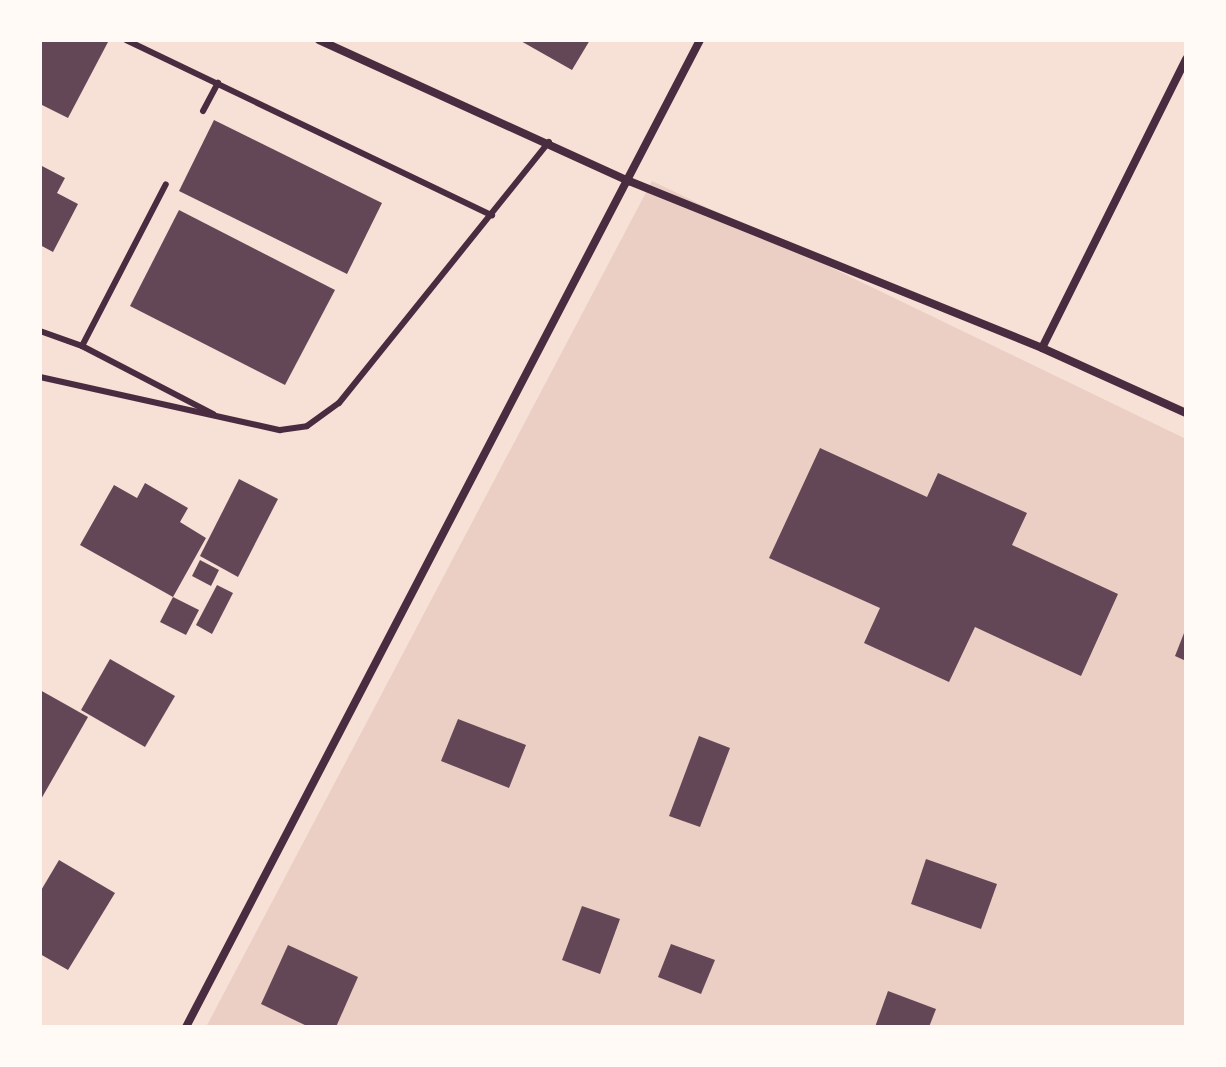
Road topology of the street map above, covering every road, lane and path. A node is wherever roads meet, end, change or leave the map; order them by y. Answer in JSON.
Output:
{"nodes":[{"id":1,"x":126,"y":40,"type":"edge"},
{"id":2,"x":319,"y":40,"type":"edge"},
{"id":3,"x":700,"y":40,"type":"edge"},
{"id":4,"x":1186,"y":59,"type":"edge"},
{"id":5,"x":218,"y":83,"type":"junction"},
{"id":6,"x":203,"y":111,"type":"dead end"},
{"id":7,"x":549,"y":142,"type":"junction"},
{"id":8,"x":629,"y":181,"type":"junction"},
{"id":9,"x":166,"y":184,"type":"dead end"},
{"id":10,"x":492,"y":215,"type":"junction"},
{"id":11,"x":40,"y":331,"type":"edge"},
{"id":12,"x":82,"y":346,"type":"junction"},
{"id":13,"x":1042,"y":348,"type":"junction"},
{"id":14,"x":40,"y":377,"type":"edge"},
{"id":15,"x":1186,"y":413,"type":"edge"},
{"id":16,"x":224,"y":419,"type":"junction"},
{"id":17,"x":186,"y":1027,"type":"edge"}],
"edges":[{"from":1,"to":5,"type":"lane"},
{"from":2,"to":7,"type":"street"},
{"from":3,"to":8,"type":"street"},
{"from":4,"to":13,"type":"street"},
{"from":5,"to":6,"type":"lane"},
{"from":5,"to":10,"type":"lane"},
{"from":7,"to":8,"type":"street"},
{"from":7,"to":10,"type":"lane"},
{"from":8,"to":13,"type":"street"},
{"from":8,"to":17,"type":"street"},
{"from":9,"to":12,"type":"lane"},
{"from":10,"to":16,"type":"lane"},
{"from":11,"to":12,"type":"lane"},
{"from":12,"to":16,"type":"lane"},
{"from":13,"to":15,"type":"street"},
{"from":14,"to":16,"type":"lane"}]}
